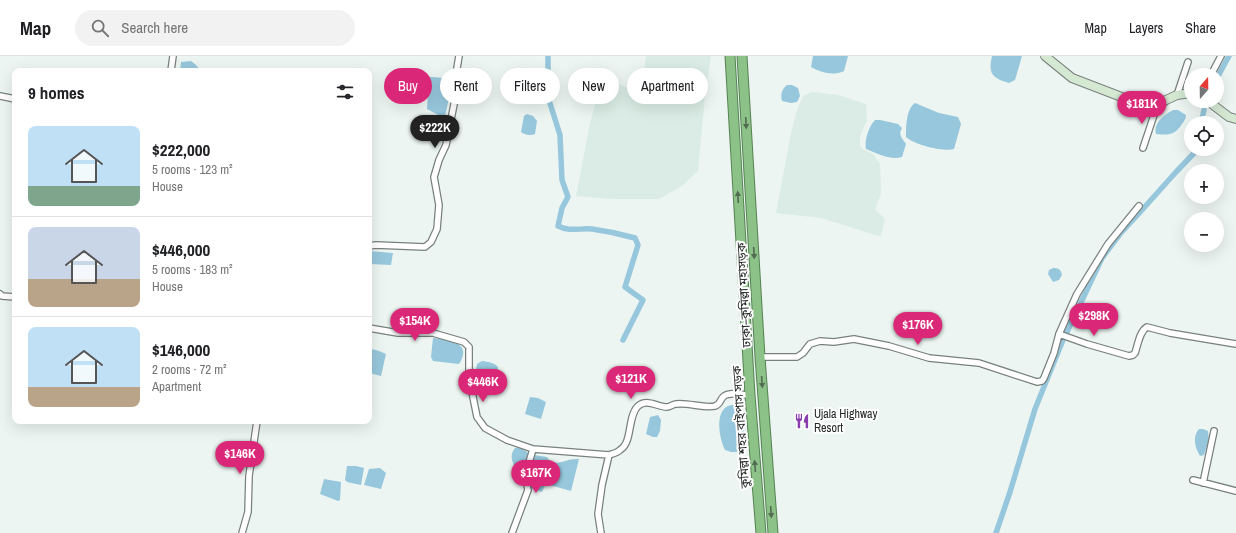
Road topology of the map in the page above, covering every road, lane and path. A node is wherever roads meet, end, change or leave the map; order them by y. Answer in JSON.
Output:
{"nodes":[{"id":1,"x":173,"y":56,"type":"edge"},
{"id":2,"x":459,"y":56,"type":"edge"},
{"id":3,"x":730,"y":56,"type":"edge"},
{"id":4,"x":742,"y":56,"type":"edge"},
{"id":5,"x":1045,"y":56,"type":"edge"},
{"id":6,"x":1221,"y":56,"type":"edge"},
{"id":7,"x":1188,"y":62,"type":"dead end"},
{"id":8,"x":171,"y":68,"type":"edge"},
{"id":9,"x":1215,"y":68,"type":"edge"},
{"id":10,"x":1184,"y":94,"type":"edge"},
{"id":11,"x":0,"y":96,"type":"edge"},
{"id":12,"x":1177,"y":96,"type":"junction"},
{"id":13,"x":12,"y":98,"type":"edge"},
{"id":14,"x":1157,"y":106,"type":"junction"},
{"id":15,"x":1217,"y":108,"type":"edge"},
{"id":16,"x":1236,"y":119,"type":"edge"},
{"id":17,"x":1143,"y":148,"type":"dead end"},
{"id":18,"x":1139,"y":206,"type":"dead end"},
{"id":19,"x":372,"y":246,"type":"edge"},
{"id":20,"x":0,"y":294,"type":"edge"},
{"id":21,"x":12,"y":297,"type":"edge"},
{"id":22,"x":372,"y":329,"type":"edge"},
{"id":23,"x":1059,"y":334,"type":"junction"},
{"id":24,"x":1236,"y":344,"type":"edge"},
{"id":25,"x":760,"y":357,"type":"junction"},
{"id":26,"x":750,"y":395,"type":"junction"},
{"id":27,"x":256,"y":424,"type":"edge"},
{"id":28,"x":1214,"y":431,"type":"dead end"},
{"id":29,"x":533,"y":449,"type":"junction"},
{"id":30,"x":609,"y":455,"type":"junction"},
{"id":31,"x":1193,"y":480,"type":"dead end"},
{"id":32,"x":1203,"y":483,"type":"junction"},
{"id":33,"x":1236,"y":491,"type":"edge"},
{"id":34,"x":242,"y":533,"type":"edge"},
{"id":35,"x":512,"y":533,"type":"edge"},
{"id":36,"x":601,"y":533,"type":"edge"},
{"id":37,"x":761,"y":533,"type":"edge"},
{"id":38,"x":773,"y":533,"type":"edge"}],
"edges":[{"from":1,"to":8,"type":"street"},
{"from":2,"to":19,"type":"street"},
{"from":26,"to":3,"type":"highway","name":"কুমিল্লা শহর বাইপাস সড়ক","one_way":true},
{"from":4,"to":25,"type":"highway","name":"ঢাকা–কুমিল্লা মহাসড়ক","one_way":true},
{"from":5,"to":14,"type":"main road"},
{"from":6,"to":9,"type":"street"},
{"from":7,"to":12,"type":"street"},
{"from":10,"to":12,"type":"main road"},
{"from":11,"to":13,"type":"street"},
{"from":12,"to":14,"type":"main road"},
{"from":14,"to":17,"type":"street"},
{"from":15,"to":16,"type":"main road"},
{"from":18,"to":23,"type":"street"},
{"from":20,"to":21,"type":"street"},
{"from":22,"to":29,"type":"street"},
{"from":23,"to":24,"type":"street"},
{"from":23,"to":25,"type":"street"},
{"from":25,"to":38,"type":"highway","name":"ঢাকা–কুমিল্লা মহাসড়ক","one_way":true},
{"from":26,"to":30,"type":"street"},
{"from":37,"to":26,"type":"highway","name":"কুমিল্লা শহর বাইপাস সড়ক","one_way":true},
{"from":27,"to":34,"type":"street"},
{"from":28,"to":32,"type":"street"},
{"from":29,"to":30,"type":"street"},
{"from":29,"to":35,"type":"street"},
{"from":30,"to":36,"type":"street"},
{"from":31,"to":32,"type":"street"},
{"from":32,"to":33,"type":"street"}]}
